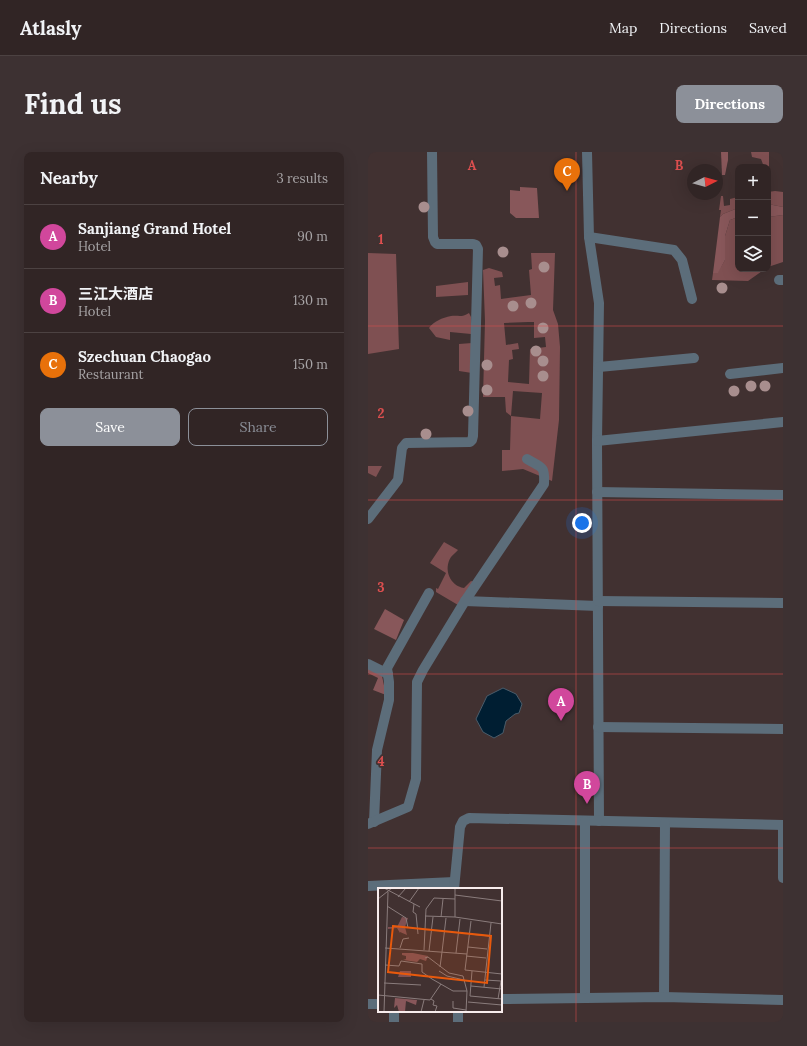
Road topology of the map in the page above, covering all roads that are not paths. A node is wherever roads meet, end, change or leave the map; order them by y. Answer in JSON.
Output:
{"nodes":[{"id":1,"x":432,"y":152,"type":"edge"},
{"id":2,"x":587,"y":152,"type":"edge"},
{"id":3,"x":589,"y":236,"type":"junction"},
{"id":4,"x":692,"y":299,"type":"dead end"},
{"id":5,"x":694,"y":358,"type":"dead end"},
{"id":6,"x":599,"y":367,"type":"junction"},
{"id":7,"x":783,"y":368,"type":"edge"},
{"id":8,"x":730,"y":374,"type":"dead end"},
{"id":9,"x":783,"y":422,"type":"edge"},
{"id":10,"x":597,"y":442,"type":"junction"},
{"id":11,"x":527,"y":459,"type":"dead end"},
{"id":12,"x":597,"y":492,"type":"junction"},
{"id":13,"x":783,"y":495,"type":"edge"},
{"id":14,"x":368,"y":520,"type":"edge"},
{"id":15,"x":429,"y":593,"type":"dead end"},
{"id":16,"x":465,"y":601,"type":"junction"},
{"id":17,"x":598,"y":603,"type":"junction"},
{"id":18,"x":783,"y":604,"type":"edge"},
{"id":19,"x":368,"y":664,"type":"edge"},
{"id":20,"x":388,"y":674,"type":"junction"},
{"id":21,"x":598,"y":727,"type":"junction"},
{"id":22,"x":783,"y":729,"type":"edge"},
{"id":23,"x":585,"y":821,"type":"junction"},
{"id":24,"x":599,"y":821,"type":"junction"},
{"id":25,"x":371,"y":823,"type":"edge"},
{"id":26,"x":665,"y":823,"type":"junction"},
{"id":27,"x":783,"y":825,"type":"edge"},
{"id":28,"x":783,"y":878,"type":"edge"},
{"id":29,"x":368,"y":886,"type":"edge"},
{"id":30,"x":454,"y":886,"type":"edge"},
{"id":31,"x":664,"y":997,"type":"junction"},
{"id":32,"x":585,"y":998,"type":"junction"},
{"id":33,"x":502,"y":999,"type":"edge"},
{"id":34,"x":783,"y":1000,"type":"edge"}],
"edges":[{"from":1,"to":14,"type":"street"},
{"from":2,"to":3,"type":"street"},
{"from":3,"to":4,"type":"street"},
{"from":3,"to":6,"type":"street"},
{"from":5,"to":6,"type":"street"},
{"from":6,"to":10,"type":"street"},
{"from":7,"to":8,"type":"street"},
{"from":9,"to":10,"type":"street"},
{"from":10,"to":12,"type":"street"},
{"from":11,"to":16,"type":"street"},
{"from":12,"to":13,"type":"street"},
{"from":12,"to":17,"type":"street"},
{"from":15,"to":20,"type":"street"},
{"from":16,"to":17,"type":"street"},
{"from":16,"to":25,"type":"street"},
{"from":17,"to":18,"type":"street"},
{"from":17,"to":21,"type":"street"},
{"from":19,"to":20,"type":"street"},
{"from":20,"to":25,"type":"street"},
{"from":21,"to":22,"type":"street"},
{"from":21,"to":24,"type":"street"},
{"from":23,"to":24,"type":"street"},
{"from":23,"to":30,"type":"street"},
{"from":23,"to":32,"type":"street"},
{"from":24,"to":26,"type":"street"},
{"from":26,"to":27,"type":"street"},
{"from":26,"to":31,"type":"street"},
{"from":27,"to":28,"type":"street"},
{"from":29,"to":30,"type":"street"},
{"from":31,"to":32,"type":"street"},
{"from":31,"to":34,"type":"street"},
{"from":32,"to":33,"type":"street"}]}
